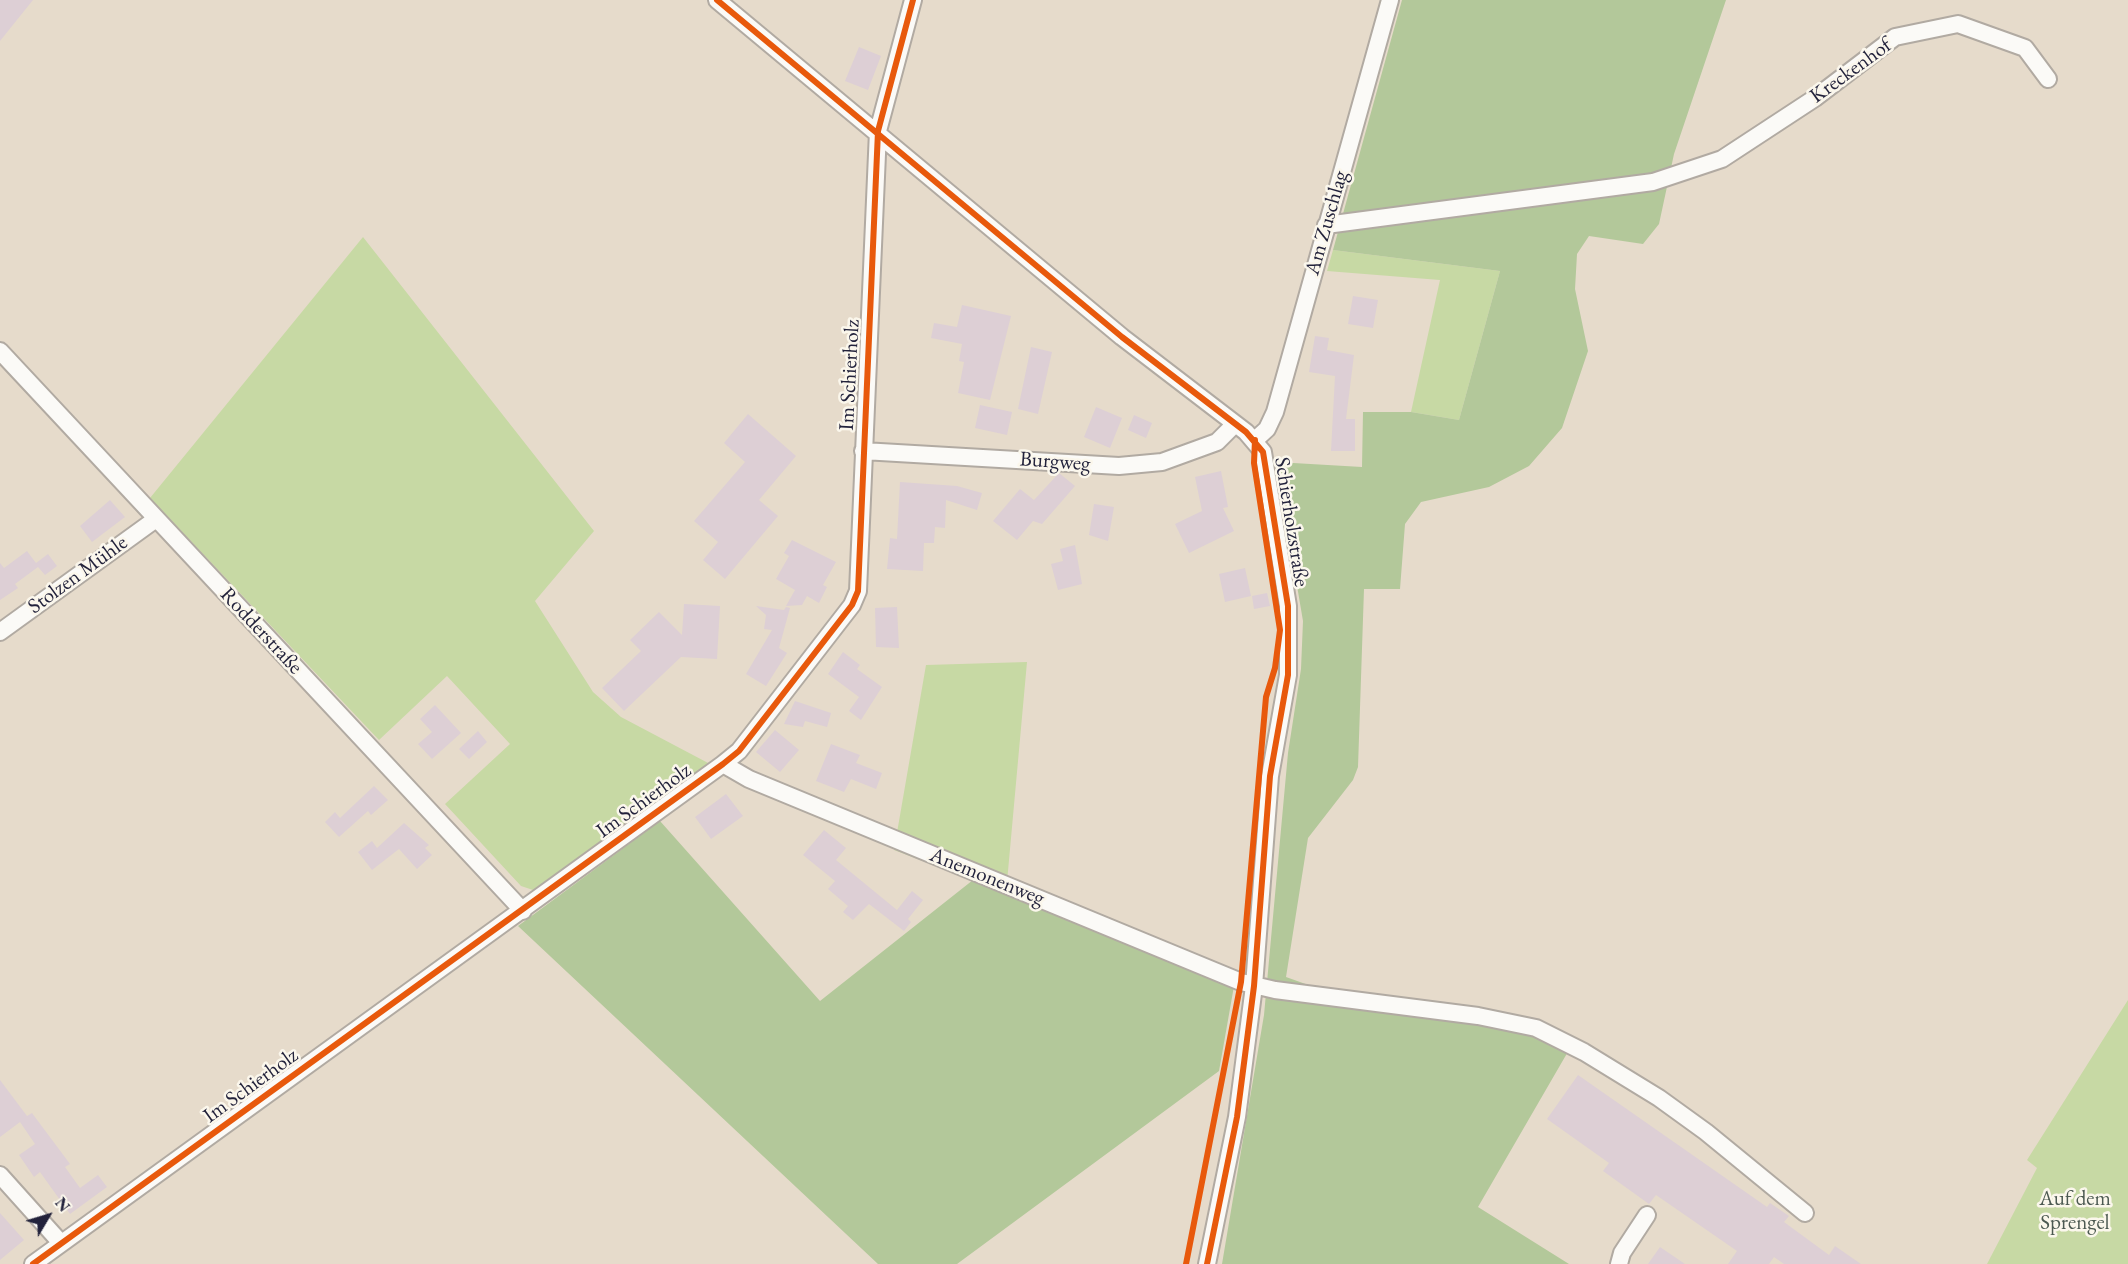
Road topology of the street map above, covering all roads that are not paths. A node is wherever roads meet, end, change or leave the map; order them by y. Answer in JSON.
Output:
{"nodes":[{"id":1,"x":717,"y":0,"type":"edge"},
{"id":2,"x":913,"y":0,"type":"edge"},
{"id":3,"x":1390,"y":0,"type":"edge"},
{"id":4,"x":2048,"y":79,"type":"dead end"},
{"id":5,"x":878,"y":131,"type":"junction"},
{"id":6,"x":1326,"y":225,"type":"junction"},
{"id":7,"x":0,"y":351,"type":"edge"},
{"id":8,"x":1235,"y":424,"type":"junction"},
{"id":9,"x":1255,"y":440,"type":"junction"},
{"id":10,"x":863,"y":451,"type":"junction"},
{"id":11,"x":156,"y":519,"type":"junction"},
{"id":12,"x":0,"y":632,"type":"edge"},
{"id":13,"x":723,"y":764,"type":"junction"},
{"id":14,"x":523,"y":911,"type":"junction"},
{"id":15,"x":1254,"y":986,"type":"junction"},
{"id":16,"x":0,"y":1175,"type":"edge"},
{"id":17,"x":1805,"y":1213,"type":"dead end"},
{"id":18,"x":1647,"y":1215,"type":"dead end"},
{"id":19,"x":61,"y":1243,"type":"junction"},
{"id":20,"x":33,"y":1264,"type":"edge"},
{"id":21,"x":1207,"y":1264,"type":"edge"},
{"id":22,"x":1619,"y":1264,"type":"edge"}],
"edges":[{"from":1,"to":5,"type":"street","name":"Schierholzstraße"},
{"from":2,"to":5,"type":"street","name":"Im Schierholz"},
{"from":3,"to":6,"type":"street","name":"Am Zuschlag"},
{"from":4,"to":6,"type":"street","name":"Kreckenhof"},
{"from":5,"to":8,"type":"street","name":"Schierholzstraße"},
{"from":5,"to":10,"type":"street","name":"Im Schierholz"},
{"from":6,"to":9,"type":"street","name":"Am Zuschlag"},
{"from":7,"to":11,"type":"street","name":"Rodderstraße"},
{"from":8,"to":9,"type":"street","name":"Schierholzstraße"},
{"from":8,"to":10,"type":"street","name":"Burgweg"},
{"from":9,"to":15,"type":"street","name":"Schierholzstraße"},
{"from":10,"to":13,"type":"street","name":"Im Schierholz"},
{"from":11,"to":12,"type":"street","name":"Stolzen Mühle"},
{"from":11,"to":14,"type":"street","name":"Rodderstraße"},
{"from":13,"to":14,"type":"street","name":"Im Schierholz"},
{"from":13,"to":15,"type":"street","name":"Anemonenweg"},
{"from":14,"to":19,"type":"street","name":"Im Schierholz"},
{"from":15,"to":17,"type":"street","name":"Anemonenweg"},
{"from":15,"to":21,"type":"street","name":"Schierholzstraße"},
{"from":16,"to":19,"type":"street"},
{"from":18,"to":22,"type":"street"},
{"from":19,"to":20,"type":"street","name":"Im Schierholz"}]}
